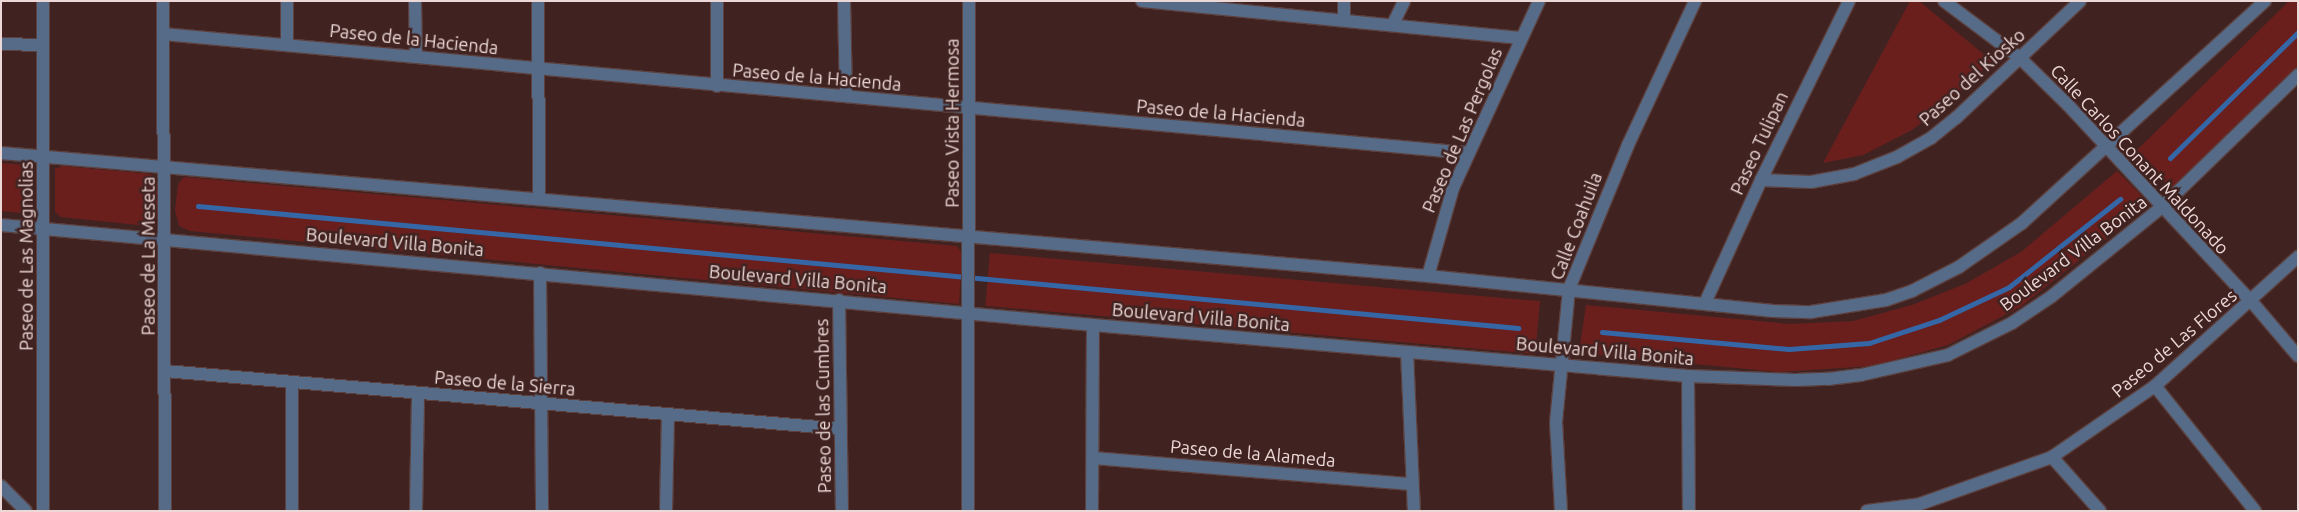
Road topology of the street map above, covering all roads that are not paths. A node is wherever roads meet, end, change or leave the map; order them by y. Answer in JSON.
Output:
{"nodes":[{"id":1,"x":43,"y":1,"type":"edge"},
{"id":2,"x":163,"y":1,"type":"edge"},
{"id":3,"x":287,"y":1,"type":"edge"},
{"id":4,"x":415,"y":1,"type":"edge"},
{"id":5,"x":538,"y":1,"type":"edge"},
{"id":6,"x":717,"y":1,"type":"edge"},
{"id":7,"x":844,"y":1,"type":"edge"},
{"id":8,"x":969,"y":1,"type":"edge"},
{"id":9,"x":1142,"y":1,"type":"edge"},
{"id":10,"x":1344,"y":1,"type":"edge"},
{"id":11,"x":1404,"y":1,"type":"edge"},
{"id":12,"x":1539,"y":1,"type":"edge"},
{"id":13,"x":1695,"y":1,"type":"edge"},
{"id":14,"x":1849,"y":1,"type":"edge"},
{"id":15,"x":1944,"y":1,"type":"edge"},
{"id":16,"x":2080,"y":1,"type":"edge"},
{"id":17,"x":2265,"y":1,"type":"edge"},
{"id":18,"x":1217,"y":5,"type":"edge"},
{"id":19,"x":1344,"y":20,"type":"junction"},
{"id":20,"x":1393,"y":24,"type":"junction"},
{"id":21,"x":164,"y":34,"type":"junction"},
{"id":22,"x":1520,"y":38,"type":"junction"},
{"id":23,"x":1,"y":44,"type":"edge"},
{"id":24,"x":43,"y":44,"type":"junction"},
{"id":25,"x":287,"y":44,"type":"junction"},
{"id":26,"x":416,"y":56,"type":"junction"},
{"id":27,"x":2020,"y":58,"type":"junction"},
{"id":28,"x":538,"y":69,"type":"junction"},
{"id":29,"x":2298,"y":75,"type":"edge"},
{"id":30,"x":717,"y":86,"type":"junction"},
{"id":31,"x":846,"y":96,"type":"junction"},
{"id":32,"x":970,"y":108,"type":"junction"},
{"id":33,"x":2109,"y":147,"type":"junction"},
{"id":34,"x":1,"y":153,"type":"edge"},
{"id":35,"x":1468,"y":153,"type":"junction"},
{"id":36,"x":44,"y":157,"type":"junction"},
{"id":37,"x":165,"y":168,"type":"junction"},
{"id":38,"x":1761,"y":180,"type":"junction"},
{"id":39,"x":539,"y":199,"type":"junction"},
{"id":40,"x":2162,"y":207,"type":"junction"},
{"id":41,"x":1,"y":225,"type":"edge"},
{"id":42,"x":42,"y":228,"type":"junction"},
{"id":43,"x":164,"y":239,"type":"junction"},
{"id":44,"x":969,"y":241,"type":"junction"},
{"id":45,"x":2298,"y":257,"type":"edge"},
{"id":46,"x":540,"y":273,"type":"junction"},
{"id":47,"x":1428,"y":276,"type":"junction"},
{"id":48,"x":1569,"y":294,"type":"junction"},
{"id":49,"x":839,"y":300,"type":"junction"},
{"id":50,"x":2251,"y":301,"type":"junction"},
{"id":51,"x":1705,"y":303,"type":"junction"},
{"id":52,"x":968,"y":310,"type":"junction"},
{"id":53,"x":1093,"y":325,"type":"junction"},
{"id":54,"x":1407,"y":352,"type":"junction"},
{"id":55,"x":2298,"y":356,"type":"edge"},
{"id":56,"x":1561,"y":360,"type":"junction"},
{"id":57,"x":165,"y":371,"type":"junction"},
{"id":58,"x":1688,"y":376,"type":"junction"},
{"id":59,"x":292,"y":382,"type":"junction"},
{"id":60,"x":2155,"y":386,"type":"junction"},
{"id":61,"x":418,"y":393,"type":"junction"},
{"id":62,"x":541,"y":404,"type":"junction"},
{"id":63,"x":668,"y":414,"type":"junction"},
{"id":64,"x":841,"y":429,"type":"junction"},
{"id":65,"x":2052,"y":456,"type":"junction"},
{"id":66,"x":1093,"y":458,"type":"junction"},
{"id":67,"x":1411,"y":484,"type":"junction"},
{"id":68,"x":1,"y":486,"type":"edge"},
{"id":69,"x":1924,"y":507,"type":"edge"},
{"id":70,"x":26,"y":511,"type":"edge"},
{"id":71,"x":43,"y":511,"type":"edge"},
{"id":72,"x":165,"y":511,"type":"edge"},
{"id":73,"x":292,"y":511,"type":"edge"},
{"id":74,"x":416,"y":511,"type":"edge"},
{"id":75,"x":542,"y":511,"type":"edge"},
{"id":76,"x":666,"y":511,"type":"edge"},
{"id":77,"x":842,"y":511,"type":"edge"},
{"id":78,"x":968,"y":511,"type":"edge"},
{"id":79,"x":1092,"y":511,"type":"edge"},
{"id":80,"x":1414,"y":511,"type":"edge"},
{"id":81,"x":1561,"y":511,"type":"edge"},
{"id":82,"x":1689,"y":511,"type":"edge"},
{"id":83,"x":1867,"y":511,"type":"edge"},
{"id":84,"x":2100,"y":511,"type":"edge"},
{"id":85,"x":2255,"y":511,"type":"edge"}],
"edges":[{"from":1,"to":24,"type":"street","name":"Paseo de Las Magnolias"},
{"from":2,"to":21,"type":"street","name":"Paseo de La Meseta"},
{"from":3,"to":25,"type":"street"},
{"from":4,"to":26,"type":"street"},
{"from":5,"to":28,"type":"street"},
{"from":6,"to":30,"type":"street"},
{"from":7,"to":31,"type":"street"},
{"from":8,"to":32,"type":"street","name":"Paseo Vista Hermosa"},
{"from":9,"to":18,"type":"street"},
{"from":10,"to":19,"type":"street"},
{"from":11,"to":20,"type":"street"},
{"from":12,"to":22,"type":"street","name":"Paseo de Las Pergolas"},
{"from":13,"to":48,"type":"street","name":"Calle Coahuila"},
{"from":14,"to":38,"type":"street","name":"Paseo Tulipan"},
{"from":15,"to":27,"type":"street","name":"Calle Carlos Conant Maldonado"},
{"from":16,"to":27,"type":"street","name":"Paseo del Kiosko"},
{"from":17,"to":33,"type":"street"},
{"from":18,"to":19,"type":"street"},
{"from":19,"to":20,"type":"street"},
{"from":20,"to":22,"type":"street"},
{"from":21,"to":25,"type":"street","name":"Paseo de la Hacienda"},
{"from":21,"to":37,"type":"street","name":"Paseo de La Meseta"},
{"from":22,"to":35,"type":"street","name":"Paseo de Las Pergolas"},
{"from":23,"to":24,"type":"street"},
{"from":24,"to":36,"type":"street","name":"Paseo de Las Magnolias"},
{"from":25,"to":26,"type":"street","name":"Paseo de la Hacienda"},
{"from":26,"to":28,"type":"street","name":"Paseo de la Hacienda"},
{"from":27,"to":33,"type":"street","name":"Calle Carlos Conant Maldonado"},
{"from":27,"to":38,"type":"street","name":"Paseo del Kiosko"},
{"from":28,"to":30,"type":"street","name":"Paseo de la Hacienda"},
{"from":28,"to":39,"type":"street"},
{"from":29,"to":40,"type":"street","name":"Boulevard Villa Bonita"},
{"from":30,"to":31,"type":"street","name":"Paseo de la Hacienda"},
{"from":31,"to":32,"type":"street","name":"Paseo de la Hacienda"},
{"from":32,"to":35,"type":"street","name":"Paseo de la Hacienda"},
{"from":32,"to":44,"type":"street","name":"Paseo Vista Hermosa"},
{"from":33,"to":40,"type":"street","name":"Calle Carlos Conant Maldonado"},
{"from":33,"to":51,"type":"street"},
{"from":34,"to":36,"type":"street"},
{"from":35,"to":47,"type":"street","name":"Paseo de Las Pergolas"},
{"from":36,"to":37,"type":"street"},
{"from":36,"to":42,"type":"street","name":"Paseo de Las Magnolias"},
{"from":37,"to":39,"type":"street"},
{"from":37,"to":43,"type":"street","name":"Paseo de La Meseta"},
{"from":38,"to":51,"type":"street","name":"Paseo Tulipan"},
{"from":39,"to":44,"type":"street"},
{"from":40,"to":50,"type":"street","name":"Calle Carlos Conant Maldonado"},
{"from":40,"to":58,"type":"street","name":"Boulevard Villa Bonita"},
{"from":41,"to":42,"type":"street","name":"Boulevard Villa Bonita"},
{"from":42,"to":43,"type":"street","name":"Boulevard Villa Bonita"},
{"from":42,"to":71,"type":"street","name":"Paseo de Las Magnolias"},
{"from":43,"to":46,"type":"street","name":"Boulevard Villa Bonita"},
{"from":43,"to":57,"type":"street","name":"Paseo de La Meseta"},
{"from":44,"to":47,"type":"street"},
{"from":44,"to":52,"type":"street","name":"Paseo Vista Hermosa"},
{"from":45,"to":50,"type":"street","name":"Paseo de Las Flores"},
{"from":46,"to":49,"type":"street","name":"Boulevard Villa Bonita"},
{"from":46,"to":62,"type":"street"},
{"from":47,"to":48,"type":"street"},
{"from":48,"to":51,"type":"street"},
{"from":48,"to":56,"type":"street","name":"Calle Coahuila"},
{"from":49,"to":52,"type":"street","name":"Boulevard Villa Bonita"},
{"from":49,"to":64,"type":"street","name":"Paseo de las Cumbres"},
{"from":50,"to":55,"type":"street","name":"Calle Carlos Conant Maldonado"},
{"from":50,"to":60,"type":"street","name":"Paseo de Las Flores"},
{"from":52,"to":53,"type":"street","name":"Boulevard Villa Bonita"},
{"from":52,"to":78,"type":"street"},
{"from":53,"to":54,"type":"street","name":"Boulevard Villa Bonita"},
{"from":53,"to":66,"type":"street"},
{"from":54,"to":56,"type":"street","name":"Boulevard Villa Bonita"},
{"from":54,"to":67,"type":"street"},
{"from":56,"to":58,"type":"street","name":"Boulevard Villa Bonita"},
{"from":56,"to":81,"type":"street","name":"Calle Coahuila"},
{"from":57,"to":59,"type":"street","name":"Paseo de la Sierra"},
{"from":57,"to":72,"type":"street","name":"Paseo de La Meseta"},
{"from":58,"to":82,"type":"street"},
{"from":59,"to":61,"type":"street","name":"Paseo de la Sierra"},
{"from":59,"to":73,"type":"street"},
{"from":60,"to":65,"type":"street","name":"Paseo de Las Flores"},
{"from":60,"to":85,"type":"street"},
{"from":61,"to":62,"type":"street","name":"Paseo de la Sierra"},
{"from":61,"to":74,"type":"street"},
{"from":62,"to":63,"type":"street","name":"Paseo de la Sierra"},
{"from":62,"to":75,"type":"street"},
{"from":63,"to":64,"type":"street","name":"Paseo de la Sierra"},
{"from":63,"to":76,"type":"street"},
{"from":64,"to":77,"type":"street","name":"Paseo de las Cumbres"},
{"from":65,"to":69,"type":"street","name":"Paseo de Las Flores"},
{"from":65,"to":84,"type":"street"},
{"from":66,"to":67,"type":"street","name":"Paseo de la Alameda"},
{"from":66,"to":79,"type":"street"},
{"from":67,"to":80,"type":"street"},
{"from":68,"to":70,"type":"street"},
{"from":69,"to":83,"type":"street","name":"Paseo de Las Flores"}]}
